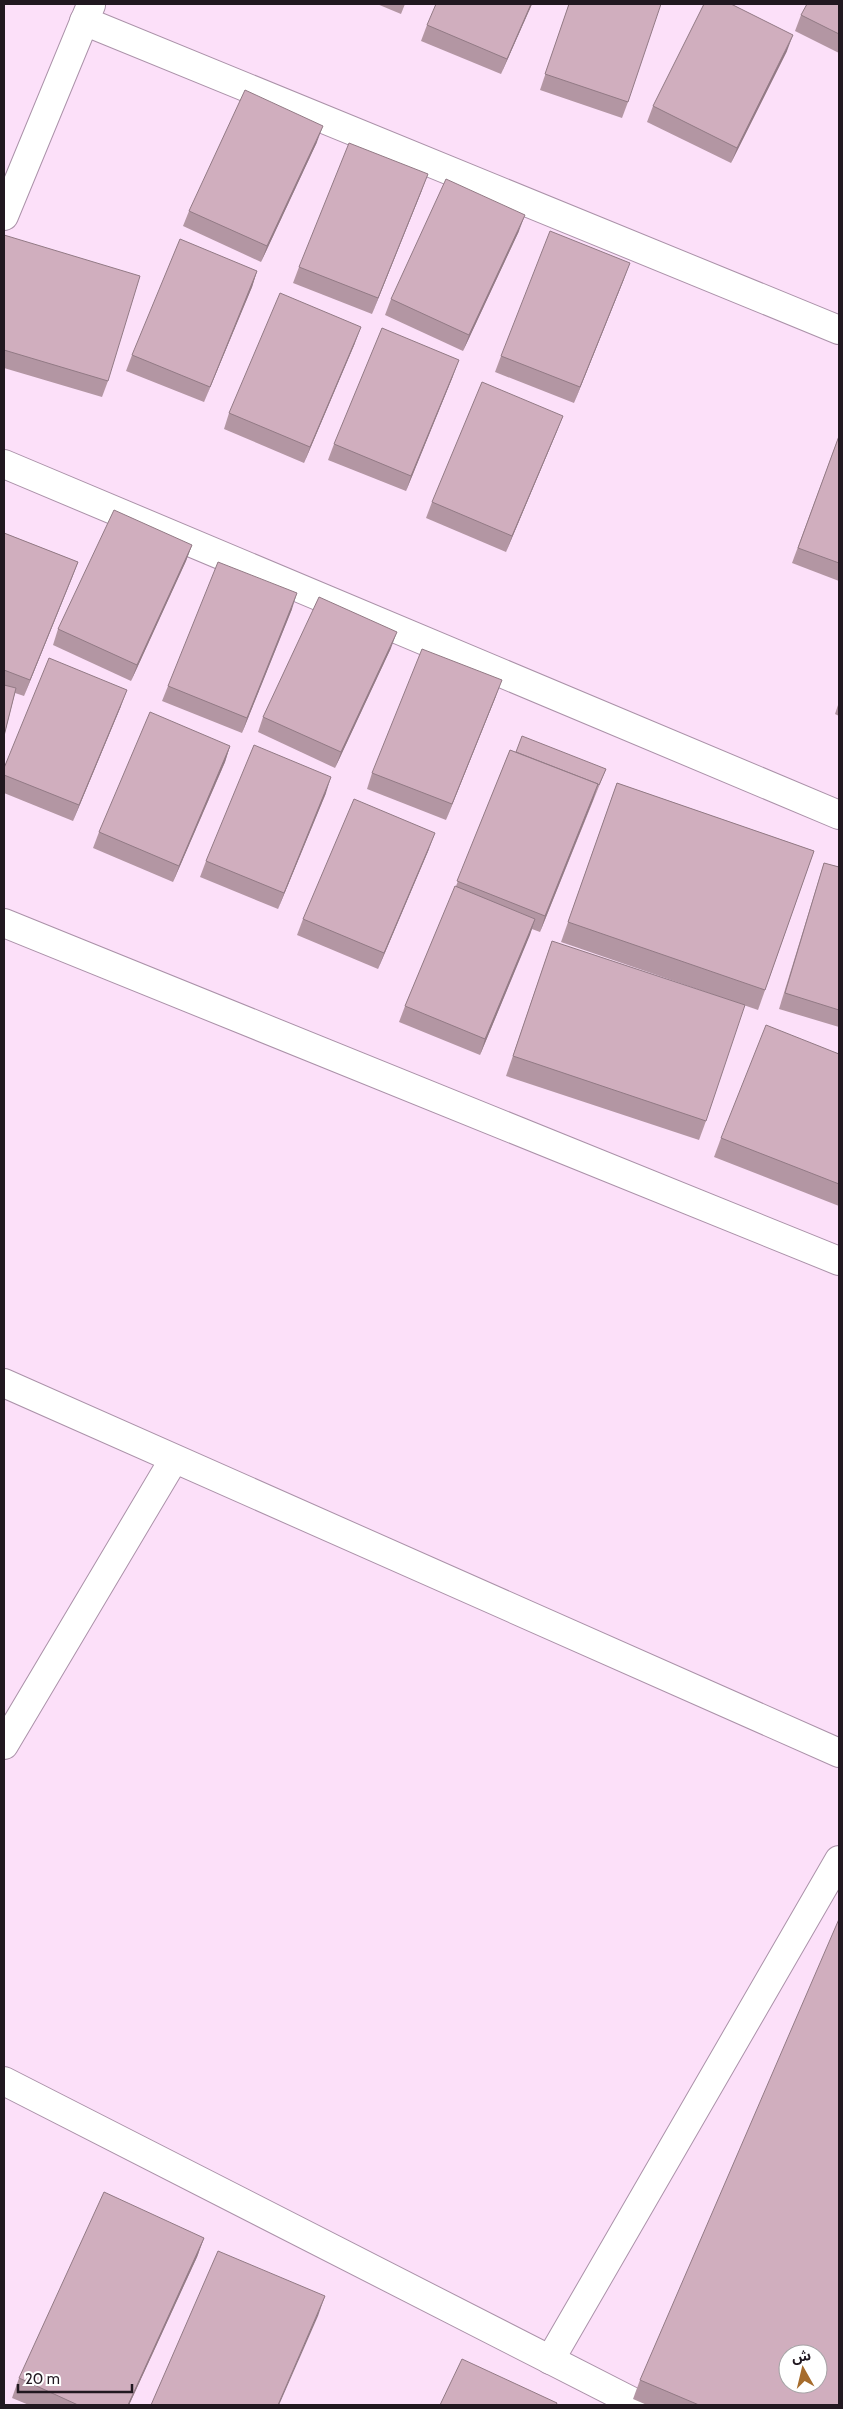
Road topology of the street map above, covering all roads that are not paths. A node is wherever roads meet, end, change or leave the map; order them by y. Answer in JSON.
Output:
{"nodes":[{"id":1,"x":88,"y":13,"type":"edge"},
{"id":2,"x":4,"y":216,"type":"edge"},
{"id":3,"x":839,"y":330,"type":"edge"},
{"id":4,"x":4,"y":464,"type":"edge"},
{"id":5,"x":839,"y":815,"type":"edge"},
{"id":6,"x":4,"y":923,"type":"edge"},
{"id":7,"x":839,"y":1262,"type":"edge"},
{"id":8,"x":4,"y":1383,"type":"edge"},
{"id":9,"x":174,"y":1459,"type":"junction"},
{"id":10,"x":4,"y":1745,"type":"edge"},
{"id":11,"x":839,"y":1753,"type":"edge"},
{"id":12,"x":839,"y":1860,"type":"edge"},
{"id":13,"x":4,"y":2081,"type":"edge"},
{"id":14,"x":550,"y":2360,"type":"junction"},
{"id":15,"x":639,"y":2405,"type":"edge"}],
"edges":[{"from":1,"to":2,"type":"street"},
{"from":1,"to":3,"type":"street"},
{"from":4,"to":5,"type":"street"},
{"from":6,"to":7,"type":"street"},
{"from":8,"to":9,"type":"street"},
{"from":9,"to":10,"type":"street"},
{"from":9,"to":11,"type":"street"},
{"from":12,"to":14,"type":"street"},
{"from":13,"to":14,"type":"street"},
{"from":14,"to":15,"type":"street"}]}
